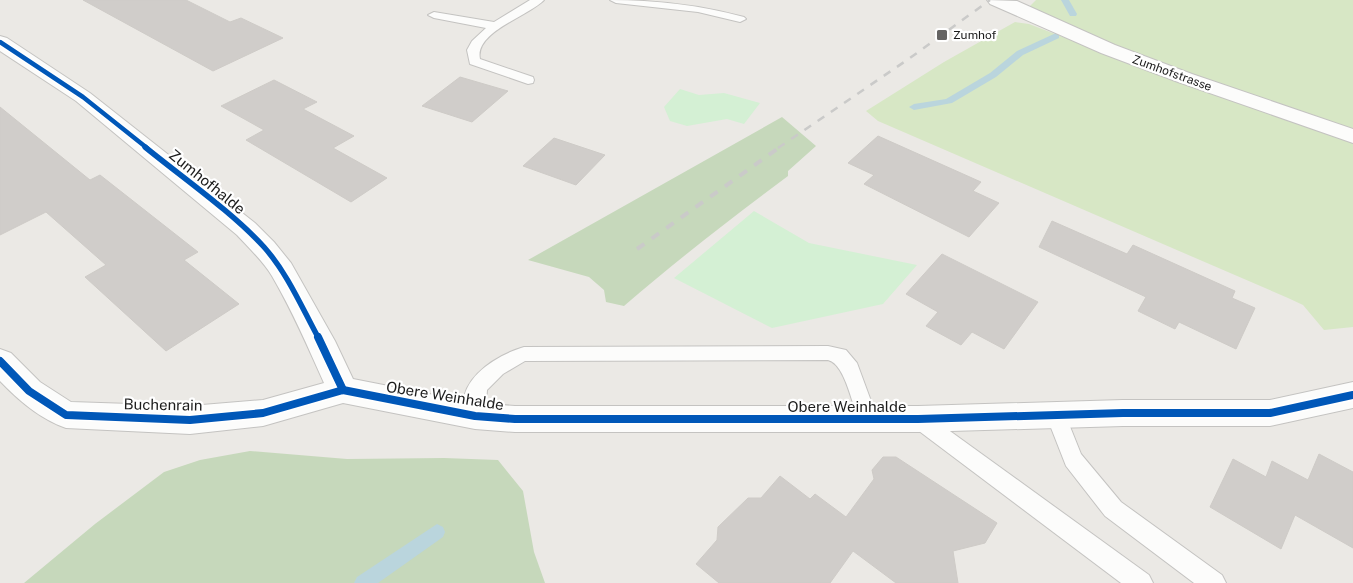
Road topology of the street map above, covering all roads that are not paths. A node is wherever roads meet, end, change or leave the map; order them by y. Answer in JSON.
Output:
{"nodes":[{"id":1,"x":538,"y":0,"type":"edge"},
{"id":2,"x":616,"y":0,"type":"edge"},
{"id":3,"x":996,"y":0,"type":"edge"},
{"id":4,"x":434,"y":15,"type":"dead end"},
{"id":5,"x":740,"y":20,"type":"dead end"},
{"id":6,"x":497,"y":26,"type":"junction"},
{"id":7,"x":0,"y":42,"type":"edge"},
{"id":8,"x":528,"y":80,"type":"dead end"},
{"id":9,"x":1353,"y":136,"type":"edge"},
{"id":10,"x":0,"y":361,"type":"edge"},
{"id":11,"x":343,"y":390,"type":"junction"},
{"id":12,"x":1353,"y":395,"type":"edge"},
{"id":13,"x":1056,"y":415,"type":"junction"},
{"id":14,"x":475,"y":416,"type":"junction"},
{"id":15,"x":868,"y":420,"type":"junction"},
{"id":16,"x":918,"y":420,"type":"junction"},
{"id":17,"x":1141,"y":583,"type":"edge"},
{"id":18,"x":1214,"y":583,"type":"edge"}],
"edges":[{"from":1,"to":6,"type":"lane"},
{"from":2,"to":5,"type":"lane"},
{"from":3,"to":9,"type":"street","name":"Zumhofstrasse"},
{"from":4,"to":6,"type":"lane"},
{"from":6,"to":8,"type":"lane"},
{"from":7,"to":11,"type":"street","name":"Zumhofhalde"},
{"from":10,"to":11,"type":"street","name":"Buchenrain"},
{"from":11,"to":14,"type":"street","name":"Obere Weinhalde"},
{"from":12,"to":13,"type":"street","name":"Obere Weinhalde"},
{"from":13,"to":16,"type":"street","name":"Obere Weinhalde"},
{"from":13,"to":18,"type":"lane"},
{"from":14,"to":15,"type":"street","name":"Obere Weinhalde"},
{"from":14,"to":15,"type":"lane"},
{"from":15,"to":16,"type":"street","name":"Obere Weinhalde"},
{"from":16,"to":17,"type":"lane"}]}
